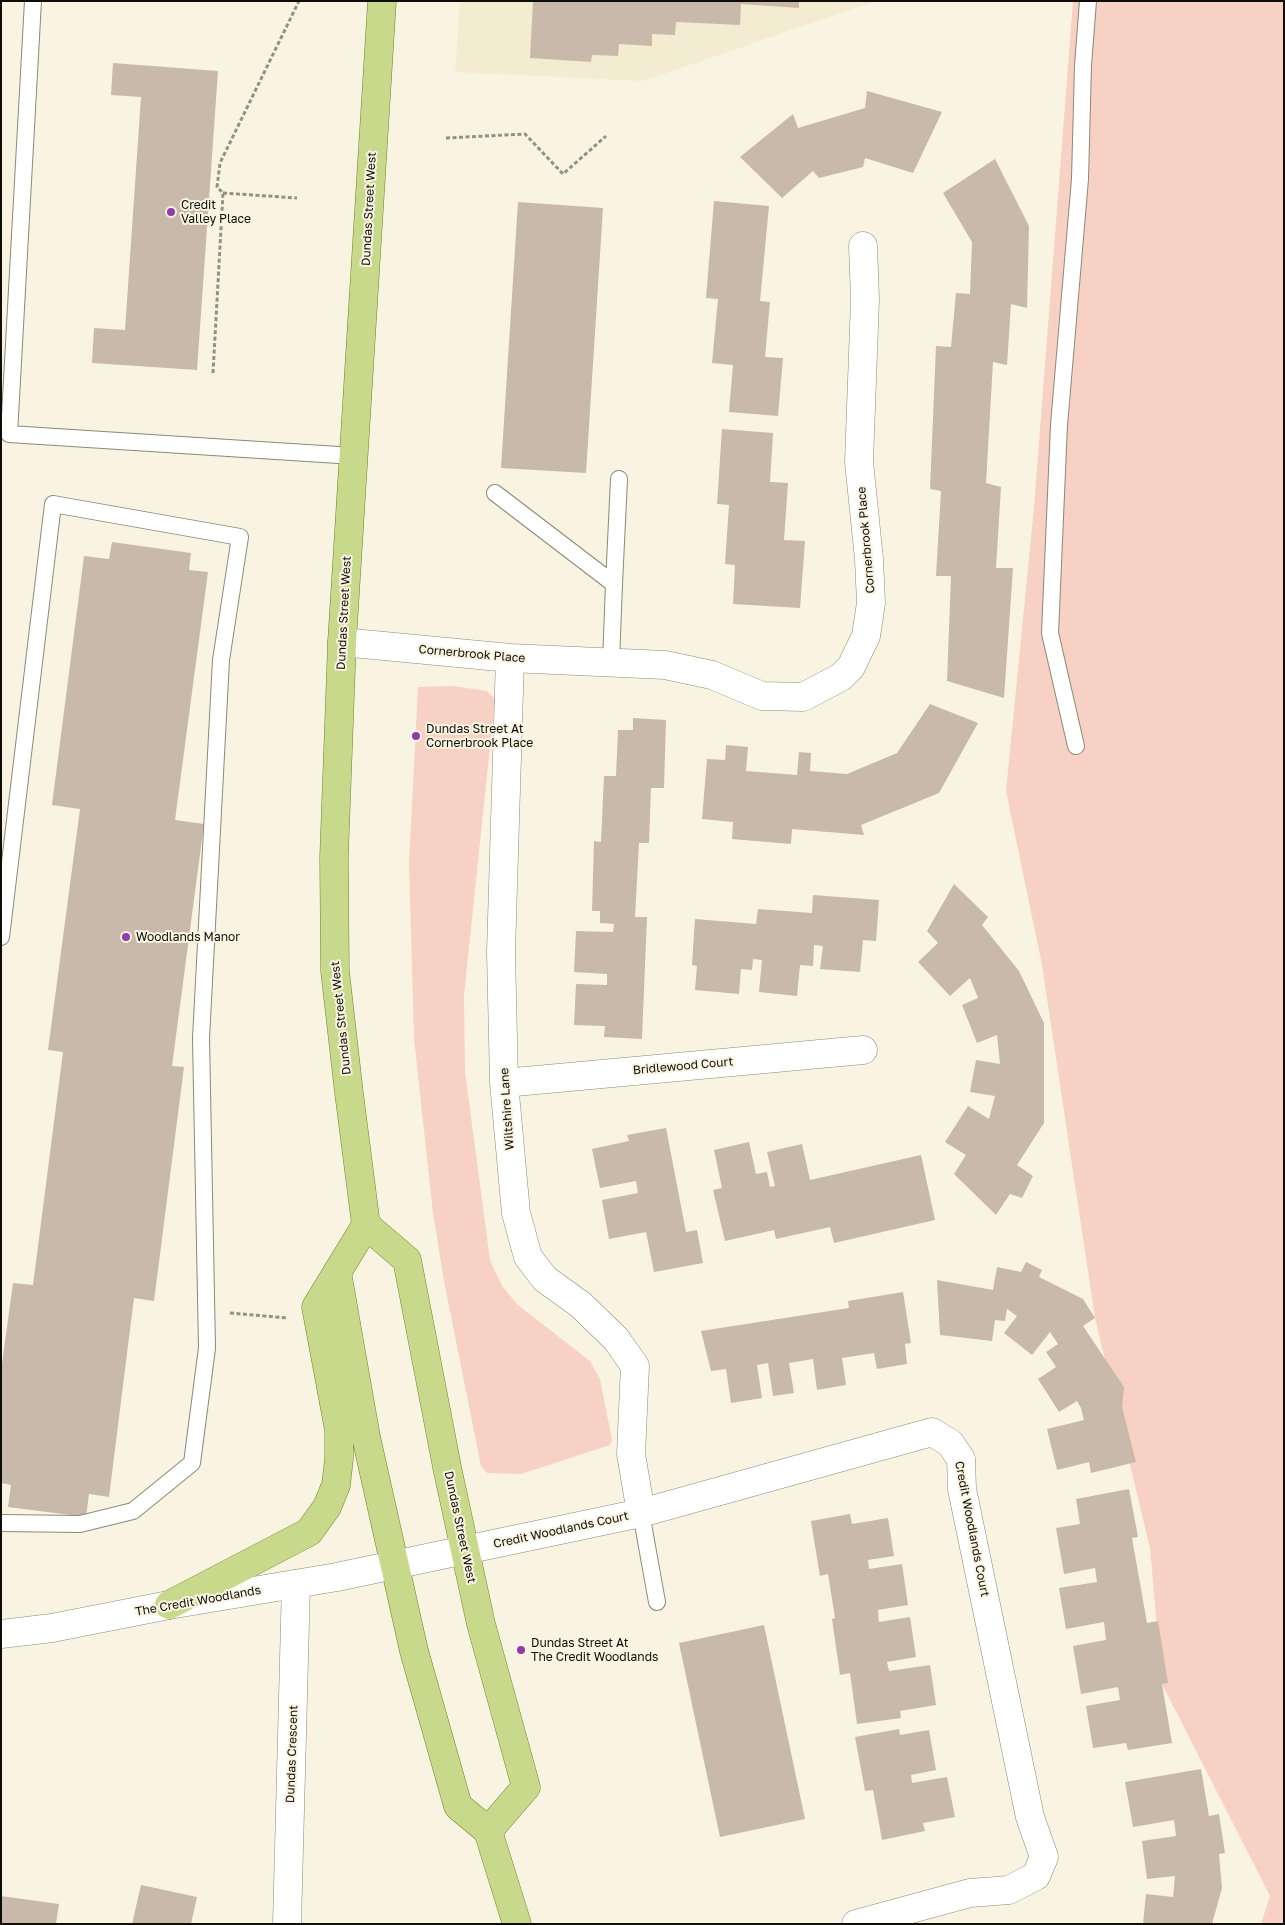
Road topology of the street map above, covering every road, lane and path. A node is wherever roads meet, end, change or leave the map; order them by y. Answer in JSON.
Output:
{"nodes":[{"id":1,"x":33,"y":1,"type":"edge"},
{"id":2,"x":299,"y":1,"type":"edge"},
{"id":3,"x":382,"y":1,"type":"edge"},
{"id":4,"x":1088,"y":1,"type":"edge"},
{"id":5,"x":606,"y":136,"type":"dead end"},
{"id":6,"x":446,"y":138,"type":"dead end"},
{"id":7,"x":223,"y":193,"type":"junction"},
{"id":8,"x":297,"y":198,"type":"dead end"},
{"id":9,"x":863,"y":246,"type":"dead end"},
{"id":10,"x":213,"y":373,"type":"dead end"},
{"id":11,"x":354,"y":456,"type":"junction"},
{"id":12,"x":619,"y":479,"type":"dead end"},
{"id":13,"x":495,"y":492,"type":"dead end"},
{"id":14,"x":614,"y":584,"type":"junction"},
{"id":15,"x":342,"y":642,"type":"junction"},
{"id":16,"x":510,"y":658,"type":"junction"},
{"id":17,"x":611,"y":662,"type":"junction"},
{"id":18,"x":1076,"y":746,"type":"dead end"},
{"id":19,"x":1,"y":937,"type":"edge"},
{"id":20,"x":863,"y":1050,"type":"dead end"},
{"id":21,"x":504,"y":1083,"type":"junction"},
{"id":22,"x":366,"y":1225,"type":"junction"},
{"id":23,"x":337,"y":1272,"type":"junction"},
{"id":24,"x":206,"y":1311,"type":"junction"},
{"id":25,"x":291,"y":1318,"type":"dead end"},
{"id":26,"x":641,"y":1513,"type":"junction"},
{"id":27,"x":1,"y":1523,"type":"edge"},
{"id":28,"x":465,"y":1550,"type":"junction"},
{"id":29,"x":395,"y":1564,"type":"junction"},
{"id":30,"x":296,"y":1584,"type":"junction"},
{"id":31,"x":657,"y":1602,"type":"dead end"},
{"id":32,"x":169,"y":1605,"type":"junction"},
{"id":33,"x":1,"y":1634,"type":"edge"},
{"id":34,"x":488,"y":1831,"type":"junction"},
{"id":35,"x":287,"y":1924,"type":"edge"},
{"id":36,"x":517,"y":1924,"type":"edge"},
{"id":37,"x":856,"y":1924,"type":"edge"}],
"edges":[{"from":1,"to":11,"type":"lane"},
{"from":2,"to":7,"type":"path"},
{"from":3,"to":11,"type":"main road","name":"Dundas Street West"},
{"from":4,"to":18,"type":"lane"},
{"from":5,"to":6,"type":"path"},
{"from":7,"to":8,"type":"path"},
{"from":7,"to":10,"type":"path"},
{"from":9,"to":17,"type":"street","name":"Cornerbrook Place"},
{"from":11,"to":15,"type":"main road","name":"Dundas Street West"},
{"from":12,"to":14,"type":"lane"},
{"from":13,"to":14,"type":"lane"},
{"from":14,"to":17,"type":"lane"},
{"from":15,"to":16,"type":"street","name":"Cornerbrook Place"},
{"from":15,"to":22,"type":"main road","name":"Dundas Street West"},
{"from":16,"to":17,"type":"street","name":"Cornerbrook Place"},
{"from":16,"to":21,"type":"street","name":"Wiltshire Lane"},
{"from":19,"to":24,"type":"lane"},
{"from":20,"to":21,"type":"street","name":"Bridlewood Court"},
{"from":21,"to":26,"type":"street","name":"Wiltshire Lane"},
{"from":22,"to":23,"type":"main road"},
{"from":22,"to":28,"type":"main road","name":"Dundas Street West"},
{"from":23,"to":29,"type":"main road"},
{"from":23,"to":32,"type":"main road"},
{"from":24,"to":25,"type":"path"},
{"from":24,"to":27,"type":"lane"},
{"from":26,"to":28,"type":"street","name":"Credit Woodlands Court"},
{"from":26,"to":31,"type":"lane"},
{"from":26,"to":37,"type":"street","name":"Credit Woodlands Court"},
{"from":28,"to":29,"type":"street","name":"Credit Woodlands Court"},
{"from":28,"to":34,"type":"main road","name":"Dundas Street West"},
{"from":29,"to":30,"type":"street","name":"The Credit Woodlands"},
{"from":29,"to":34,"type":"main road"},
{"from":30,"to":32,"type":"street","name":"The Credit Woodlands"},
{"from":30,"to":35,"type":"street","name":"Dundas Crescent"},
{"from":32,"to":33,"type":"street","name":"The Credit Woodlands"},
{"from":34,"to":36,"type":"main road"}]}
